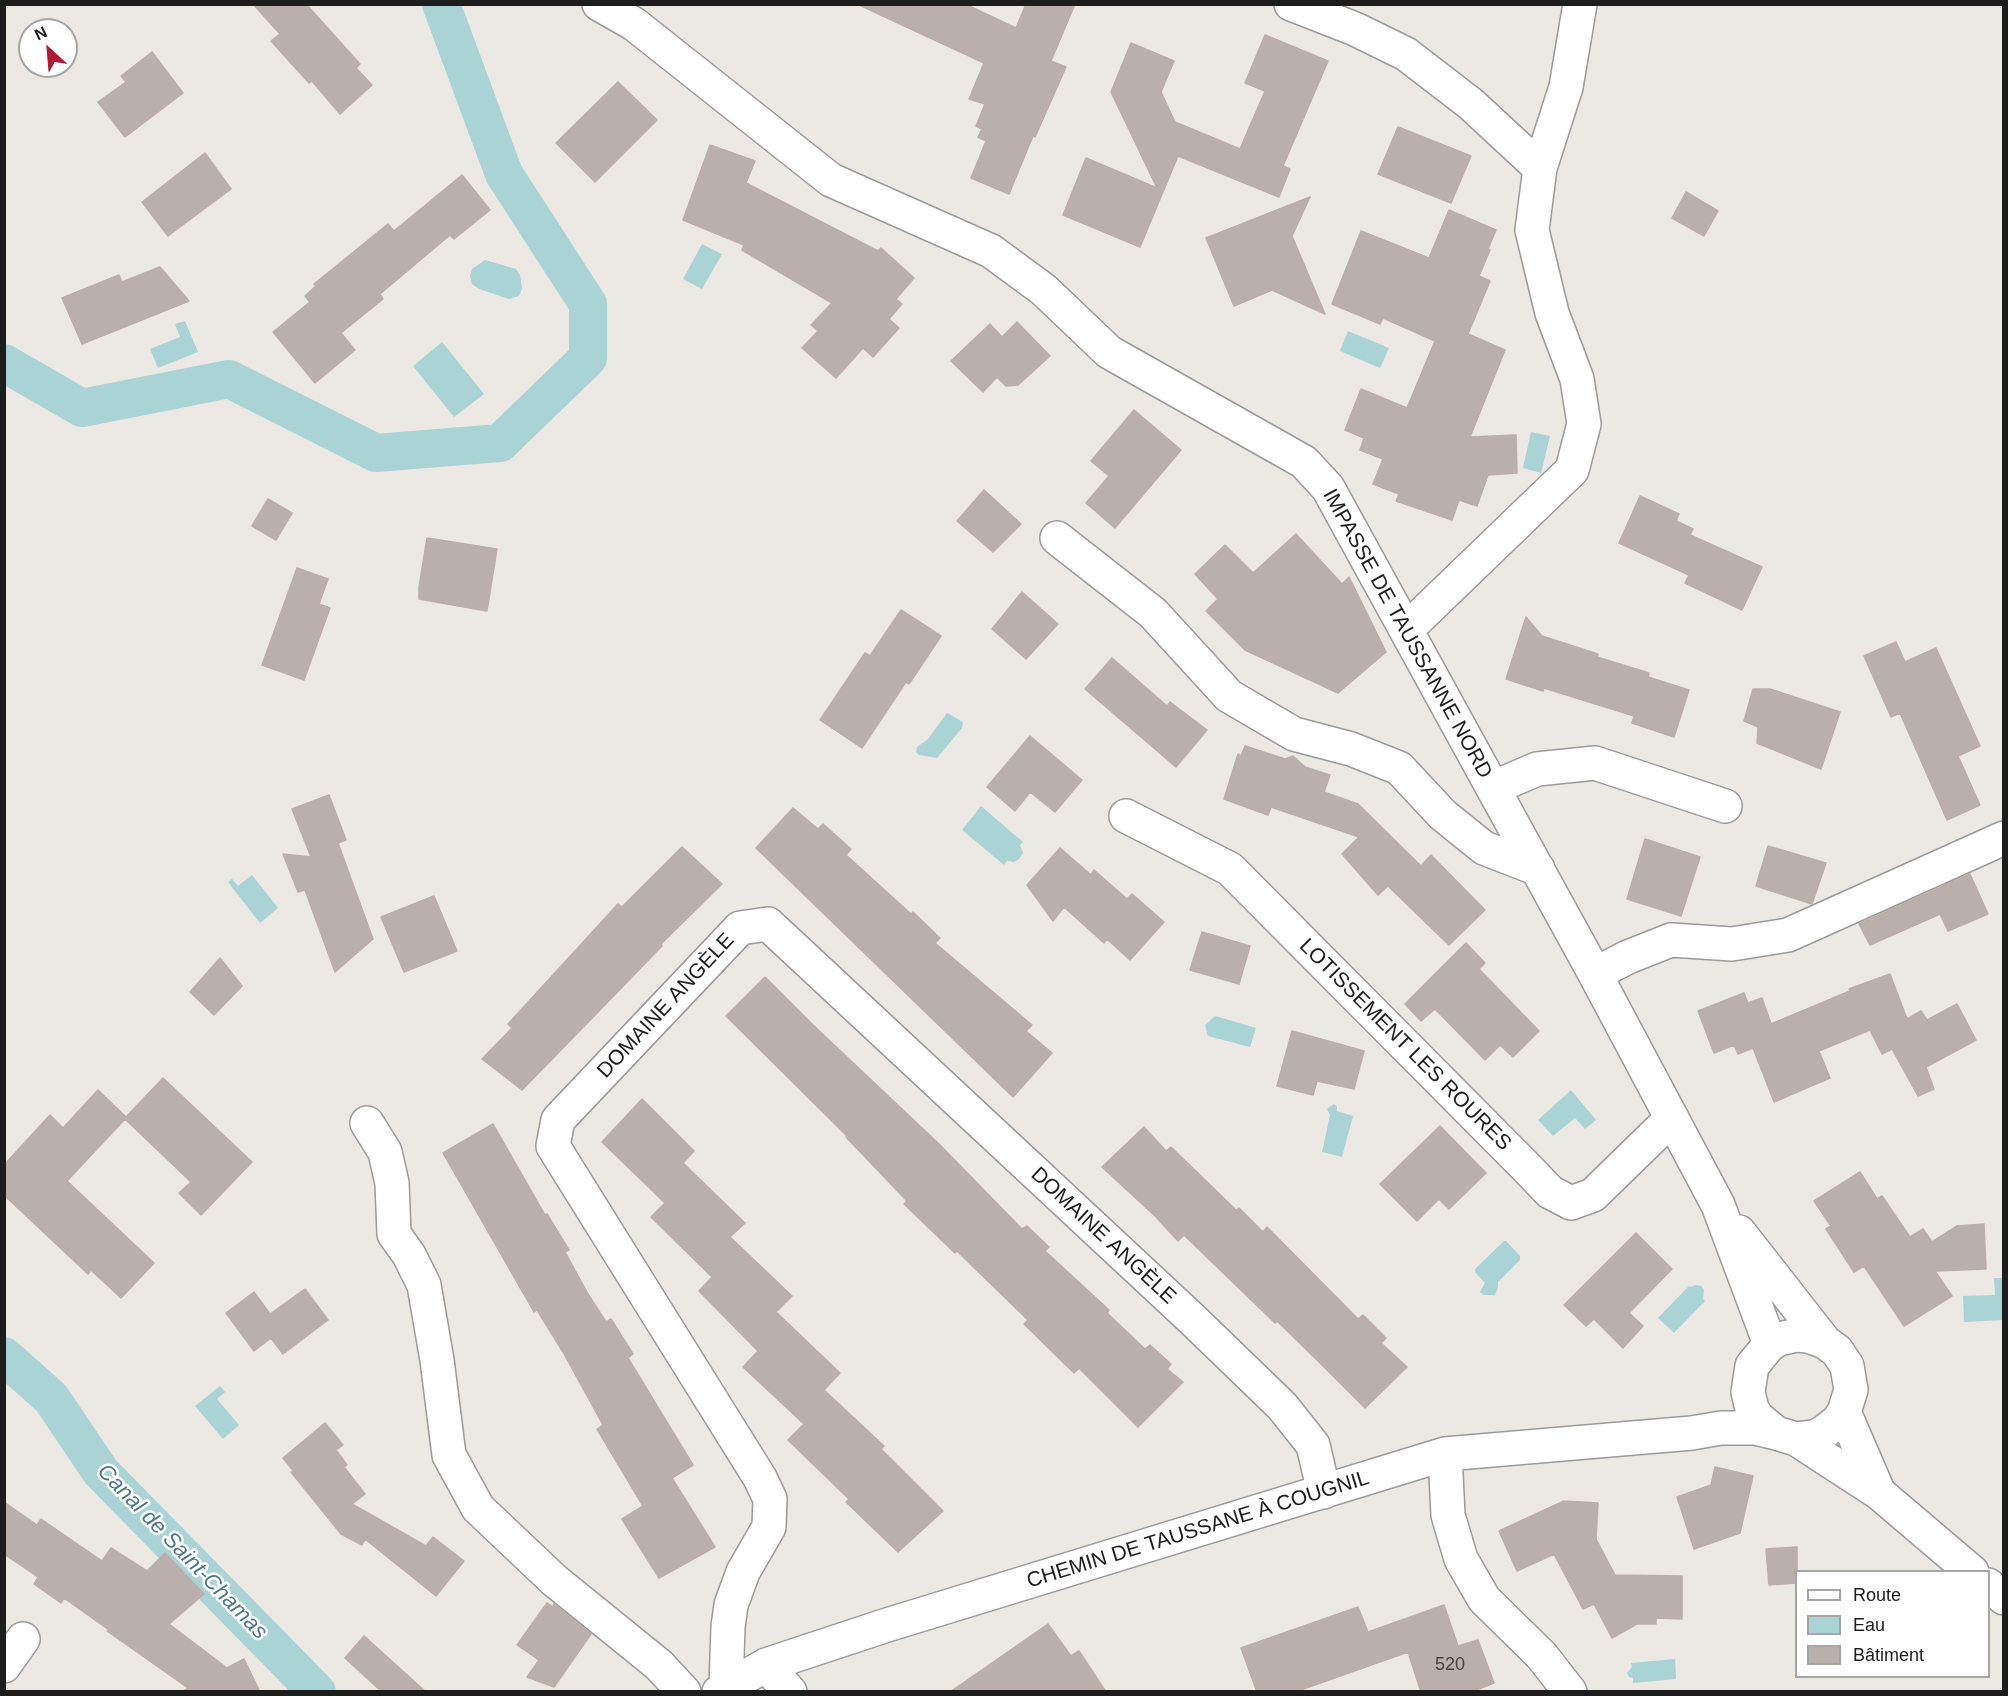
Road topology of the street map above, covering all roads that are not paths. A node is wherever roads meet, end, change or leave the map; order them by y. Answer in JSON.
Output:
{"nodes":[{"id":1,"x":599,"y":4,"type":"edge"},
{"id":2,"x":1291,"y":4,"type":"edge"},
{"id":3,"x":1580,"y":4,"type":"edge"},
{"id":4,"x":1540,"y":168,"type":"junction"},
{"id":5,"x":1057,"y":538,"type":"dead end"},
{"id":6,"x":1406,"y":630,"type":"junction"},
{"id":7,"x":1493,"y":788,"type":"junction"},
{"id":8,"x":1725,"y":806,"type":"dead end"},
{"id":9,"x":1126,"y":816,"type":"dead end"},
{"id":10,"x":2004,"y":838,"type":"edge"},
{"id":11,"x":1538,"y":869,"type":"junction"},
{"id":12,"x":1595,"y":974,"type":"junction"},
{"id":13,"x":1672,"y":1118,"type":"junction"},
{"id":14,"x":367,"y":1123,"type":"dead end"},
{"id":15,"x":1718,"y":1205,"type":"junction"},
{"id":16,"x":1824,"y":1342,"type":"junction"},
{"id":17,"x":1770,"y":1344,"type":"junction"},
{"id":18,"x":1748,"y":1392,"type":"junction"},
{"id":19,"x":1844,"y":1412,"type":"junction"},
{"id":20,"x":1692,"y":1433,"type":"junction"},
{"id":21,"x":1786,"y":1436,"type":"junction"},
{"id":22,"x":1445,"y":1454,"type":"junction"},
{"id":23,"x":1324,"y":1492,"type":"junction"},
{"id":24,"x":1879,"y":1493,"type":"junction"},
{"id":25,"x":1970,"y":1570,"type":"edge"},
{"id":26,"x":1990,"y":1586,"type":"edge"},
{"id":27,"x":2004,"y":1598,"type":"edge"},
{"id":28,"x":23,"y":1639,"type":"dead end"},
{"id":29,"x":766,"y":1665,"type":"junction"},
{"id":30,"x":4,"y":1666,"type":"edge"},
{"id":31,"x":723,"y":1689,"type":"edge"},
{"id":32,"x":684,"y":1692,"type":"edge"},
{"id":33,"x":790,"y":1692,"type":"edge"},
{"id":34,"x":1570,"y":1692,"type":"edge"}],
"edges":[{"from":1,"to":6,"type":"street","name":"IMPASSE DE TAUSSANNE NORD"},
{"from":2,"to":4,"type":"street"},
{"from":3,"to":4,"type":"street"},
{"from":4,"to":6,"type":"street"},
{"from":5,"to":11,"type":"street"},
{"from":6,"to":7,"type":"street","name":"IMPASSE DE TAUSSANNE NORD"},
{"from":7,"to":8,"type":"street"},
{"from":7,"to":11,"type":"street","name":"IMPASSE DE TAUSSANNE NORD"},
{"from":9,"to":13,"type":"street","name":"LOTISSEMENT LES ROURES"},
{"from":10,"to":12,"type":"street"},
{"from":11,"to":12,"type":"street","name":"IMPASSE DE TAUSSANNE NORD"},
{"from":12,"to":13,"type":"street","name":"IMPASSE DE TAUSSANNE NORD"},
{"from":13,"to":15,"type":"street","name":"IMPASSE DE TAUSSANNE NORD"},
{"from":14,"to":32,"type":"street"},
{"from":15,"to":16,"type":"street","name":"IMPASSE DE TAUSSANNE NORD"},
{"from":15,"to":17,"type":"street","name":"IMPASSE DE TAUSSANNE NORD"},
{"from":16,"to":17,"type":"street"},
{"from":16,"to":19,"type":"street"},
{"from":17,"to":18,"type":"street"},
{"from":18,"to":20,"type":"street"},
{"from":18,"to":21,"type":"street","name":"CHEMIN DE TAUSSANE À COUGNIL"},
{"from":19,"to":21,"type":"street","name":"CHEMIN DE TAUSSANE À COUGNIL"},
{"from":19,"to":24,"type":"street","name":"CHEMIN DE TAUSSANE À COUGNIL"},
{"from":20,"to":21,"type":"street","name":"CHEMIN DE TAUSSANE À COUGNIL"},
{"from":20,"to":22,"type":"street","name":"CHEMIN DE TAUSSANE À COUGNIL"},
{"from":21,"to":24,"type":"street","name":"CHEMIN DE TAUSSANE À COUGNIL"},
{"from":22,"to":23,"type":"street","name":"CHEMIN DE TAUSSANE À COUGNIL"},
{"from":22,"to":34,"type":"street"},
{"from":23,"to":29,"type":"street","name":"CHEMIN DE TAUSSANE À COUGNIL"},
{"from":23,"to":31,"type":"street","name":"DOMAINE ANGÈLE"},
{"from":24,"to":25,"type":"street","name":"CHEMIN DE TAUSSANE À COUGNIL"},
{"from":26,"to":27,"type":"street"},
{"from":28,"to":30,"type":"street"},
{"from":29,"to":31,"type":"street","name":"CHEMIN DE TAUSSANE À COUGNIL"},
{"from":29,"to":33,"type":"street"}]}
